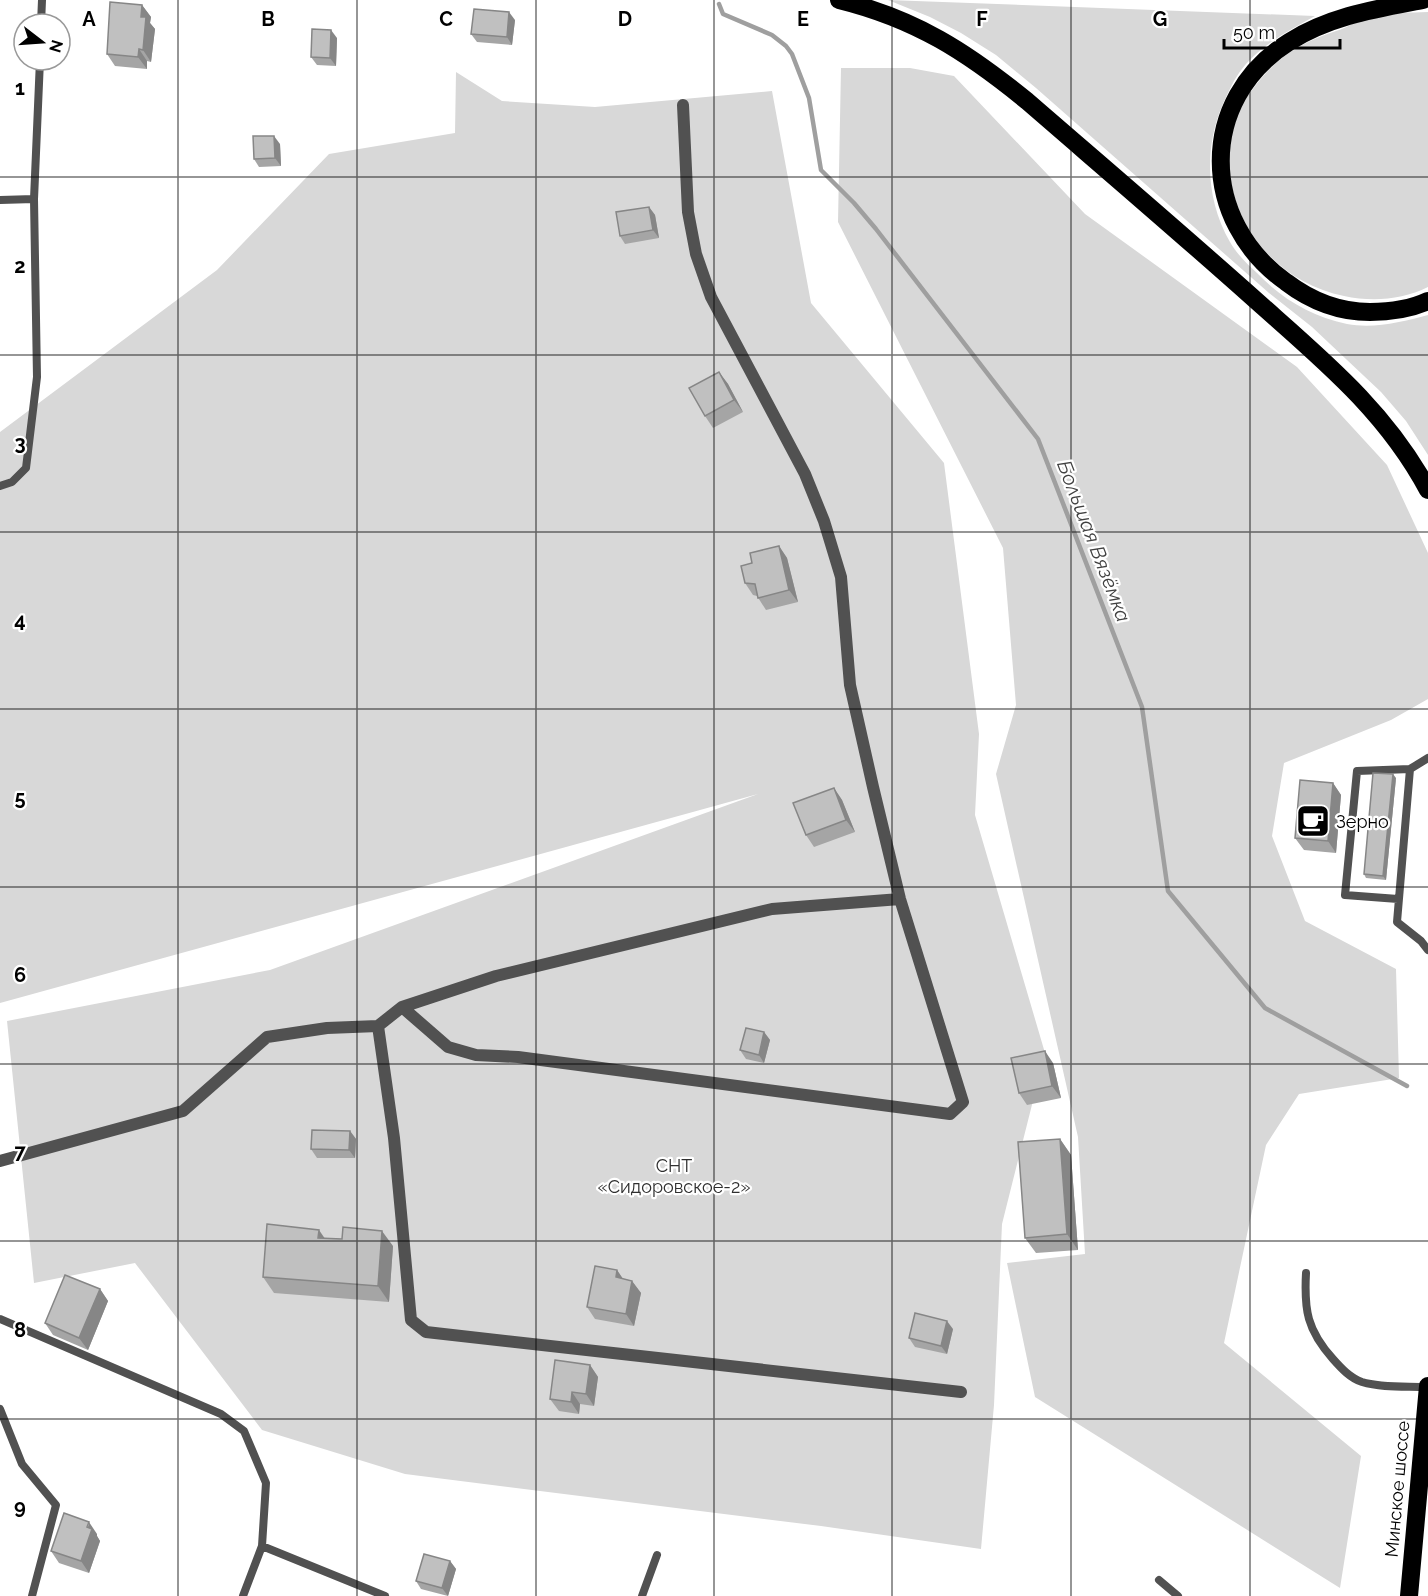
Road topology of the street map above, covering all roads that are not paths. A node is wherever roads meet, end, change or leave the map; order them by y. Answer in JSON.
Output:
{"nodes":[{"id":1,"x":839,"y":0,"type":"edge"},
{"id":2,"x":1423,"y":0,"type":"edge"},
{"id":3,"x":39,"y":72,"type":"edge"},
{"id":4,"x":683,"y":105,"type":"dead end"},
{"id":5,"x":34,"y":199,"type":"junction"},
{"id":6,"x":0,"y":200,"type":"edge"},
{"id":7,"x":1428,"y":301,"type":"edge"},
{"id":8,"x":0,"y":486,"type":"edge"},
{"id":9,"x":1428,"y":490,"type":"edge"},
{"id":10,"x":1428,"y":758,"type":"edge"},
{"id":11,"x":1410,"y":769,"type":"junction"},
{"id":12,"x":900,"y":899,"type":"junction"},
{"id":13,"x":1398,"y":899,"type":"junction"},
{"id":14,"x":1428,"y":950,"type":"edge"},
{"id":15,"x":402,"y":1007,"type":"junction"},
{"id":16,"x":378,"y":1026,"type":"junction"},
{"id":17,"x":0,"y":1161,"type":"edge"},
{"id":18,"x":1306,"y":1273,"type":"dead end"},
{"id":19,"x":0,"y":1319,"type":"edge"},
{"id":20,"x":1428,"y":1386,"type":"edge"},
{"id":21,"x":961,"y":1392,"type":"dead end"},
{"id":22,"x":0,"y":1409,"type":"edge"},
{"id":23,"x":262,"y":1546,"type":"junction"},
{"id":24,"x":657,"y":1555,"type":"dead end"},
{"id":25,"x":1159,"y":1580,"type":"dead end"},
{"id":26,"x":32,"y":1596,"type":"edge"},
{"id":27,"x":243,"y":1596,"type":"edge"},
{"id":28,"x":385,"y":1596,"type":"edge"},
{"id":29,"x":642,"y":1596,"type":"edge"},
{"id":30,"x":1178,"y":1596,"type":"edge"},
{"id":31,"x":1409,"y":1596,"type":"edge"}],
"edges":[{"from":1,"to":9,"type":"highway"},
{"from":2,"to":7,"type":"highway"},
{"from":3,"to":5,"type":"lane"},
{"from":4,"to":12,"type":"street"},
{"from":5,"to":6,"type":"lane"},
{"from":5,"to":8,"type":"lane"},
{"from":10,"to":11,"type":"lane"},
{"from":11,"to":13,"type":"lane"},
{"from":11,"to":13,"type":"lane"},
{"from":12,"to":15,"type":"street"},
{"from":12,"to":15,"type":"street"},
{"from":13,"to":14,"type":"lane"},
{"from":15,"to":16,"type":"street"},
{"from":16,"to":17,"type":"street"},
{"from":16,"to":21,"type":"street"},
{"from":18,"to":20,"type":"lane"},
{"from":19,"to":23,"type":"lane"},
{"from":20,"to":31,"type":"highway","name":"Минское шоссе"},
{"from":22,"to":26,"type":"lane"},
{"from":23,"to":27,"type":"lane"},
{"from":23,"to":28,"type":"lane"},
{"from":24,"to":29,"type":"lane"},
{"from":25,"to":30,"type":"lane"}]}
